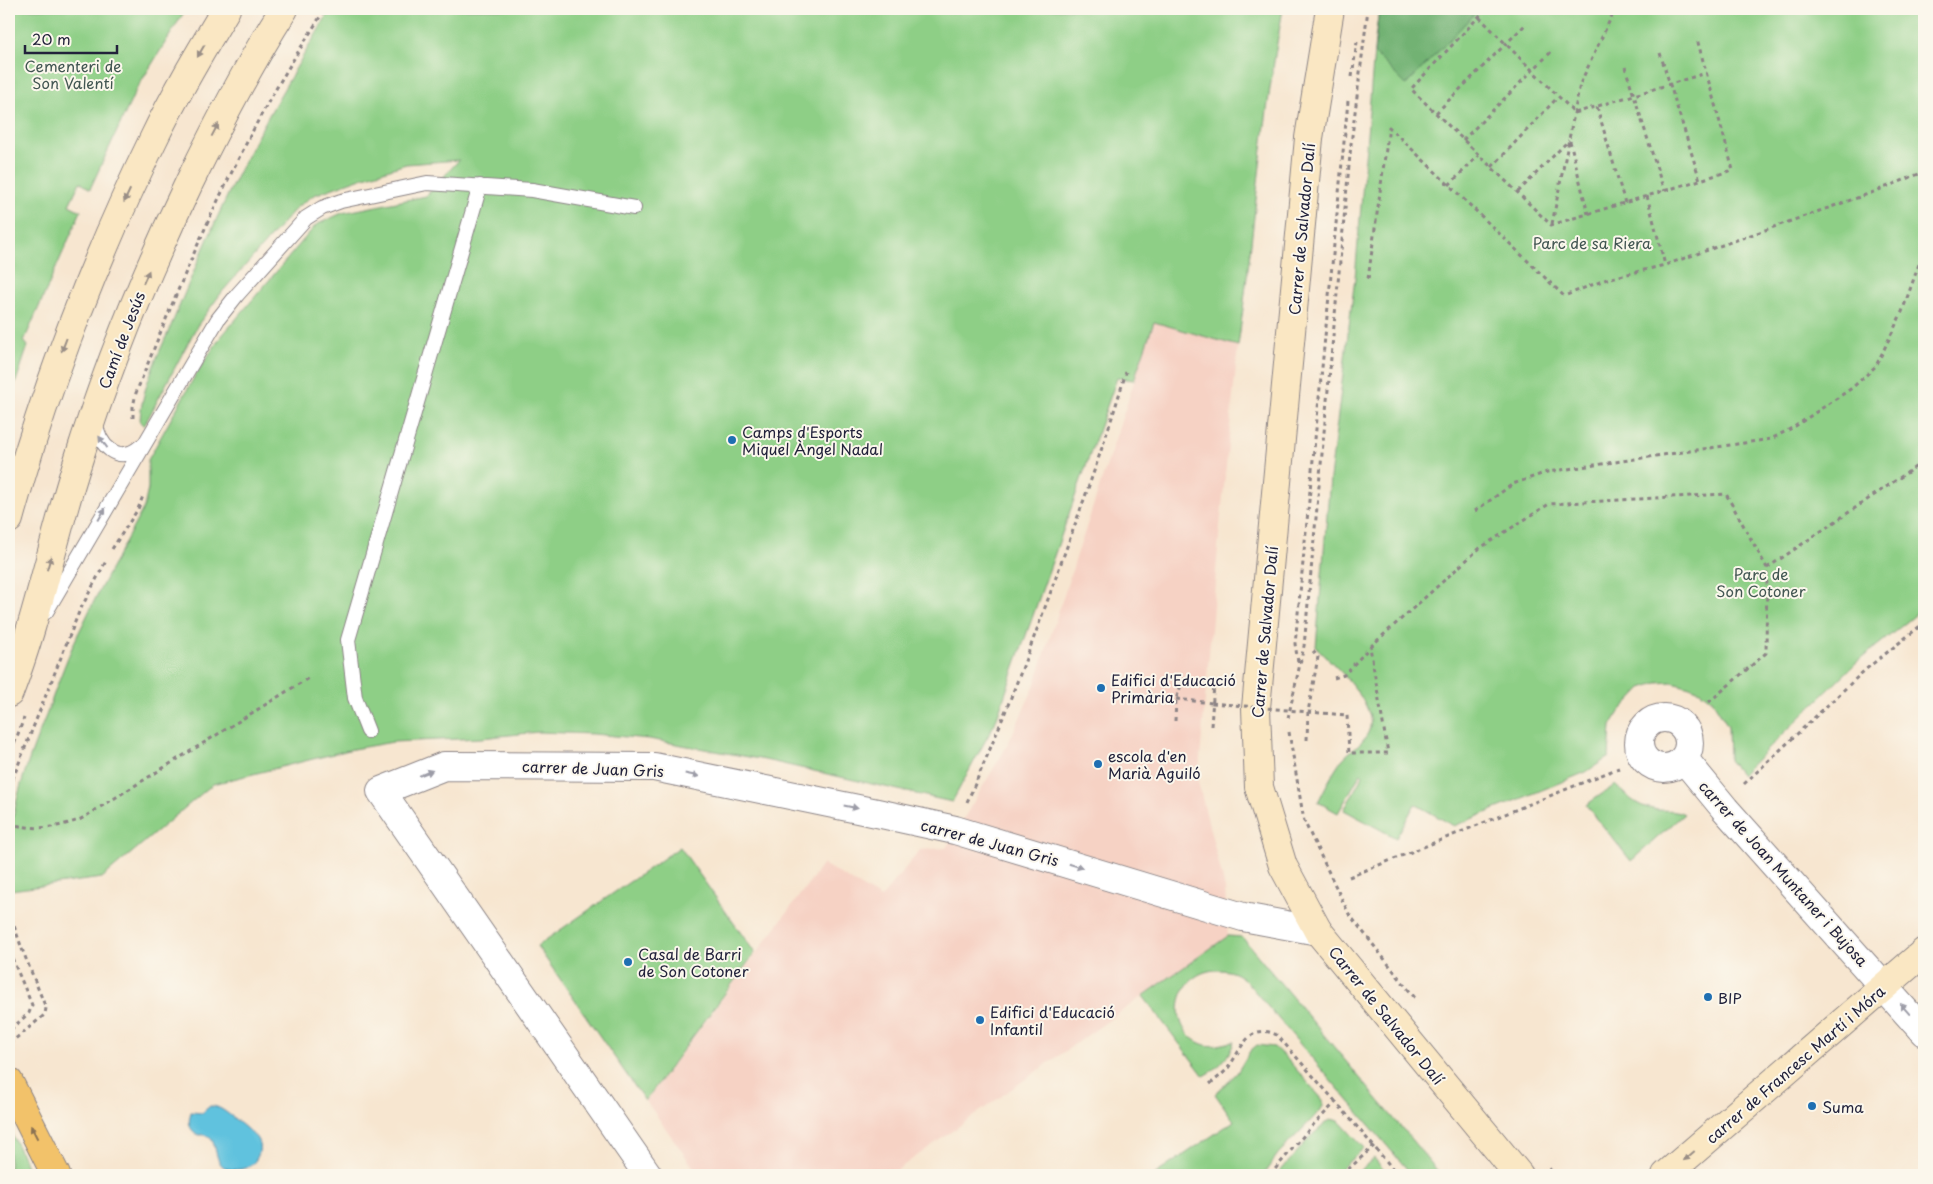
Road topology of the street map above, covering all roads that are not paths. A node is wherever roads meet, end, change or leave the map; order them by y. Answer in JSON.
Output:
{"nodes":[{"id":1,"x":226,"y":9,"type":"edge"},
{"id":2,"x":284,"y":9,"type":"edge"},
{"id":3,"x":1330,"y":9,"type":"edge"},
{"id":4,"x":480,"y":186,"type":"junction"},
{"id":5,"x":634,"y":208,"type":"dead end"},
{"id":6,"x":99,"y":395,"type":"junction"},
{"id":7,"x":34,"y":432,"type":"junction"},
{"id":8,"x":144,"y":444,"type":"junction"},
{"id":9,"x":9,"y":495,"type":"edge"},
{"id":10,"x":9,"y":519,"type":"edge"},
{"id":11,"x":25,"y":647,"type":"junction"},
{"id":12,"x":18,"y":701,"type":"edge"},
{"id":13,"x":368,"y":731,"type":"dead end"},
{"id":14,"x":1684,"y":759,"type":"dead end"},
{"id":15,"x":1318,"y":931,"type":"junction"},
{"id":16,"x":1924,"y":952,"type":"edge"},
{"id":17,"x":1885,"y":987,"type":"junction"},
{"id":18,"x":1924,"y":1032,"type":"edge"},
{"id":19,"x":9,"y":1082,"type":"edge"},
{"id":20,"x":56,"y":1175,"type":"edge"},
{"id":21,"x":648,"y":1175,"type":"edge"},
{"id":22,"x":1519,"y":1175,"type":"edge"},
{"id":23,"x":1666,"y":1175,"type":"edge"}],
"edges":[{"from":1,"to":7,"type":"street","one_way":true},
{"from":6,"to":2,"type":"street","name":"Camí de Jesús","one_way":true},
{"from":3,"to":15,"type":"street","name":"Carrer de Salvador Dalí"},
{"from":4,"to":5,"type":"lane"},
{"from":4,"to":8,"type":"lane"},
{"from":4,"to":13,"type":"lane"},
{"from":8,"to":6,"type":"lane","one_way":true},
{"from":11,"to":6,"type":"street","name":"Camí de Jesús","one_way":true},
{"from":7,"to":9,"type":"street"},
{"from":7,"to":10,"type":"street"},
{"from":11,"to":8,"type":"lane","one_way":true},
{"from":11,"to":12,"type":"street","name":"Camí de Jesús"},
{"from":14,"to":17,"type":"street","name":"carrer de Joan Muntaner i Bujosa"},
{"from":21,"to":15,"type":"street","name":"carrer de Juan Gris","one_way":true},
{"from":15,"to":22,"type":"street","name":"Carrer de Salvador Dalí"},
{"from":16,"to":17,"type":"street","name":"carrer de Francesc Martí i Móra"},
{"from":18,"to":17,"type":"street","name":"carrer de Joan Muntaner i Bujosa","one_way":true},
{"from":17,"to":23,"type":"street","name":"carrer de Francesc Martí i Móra","one_way":true},
{"from":20,"to":19,"type":"highway","one_way":true}]}
